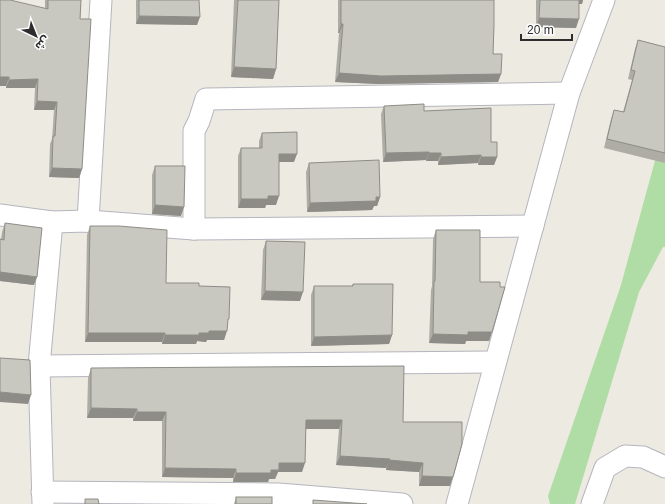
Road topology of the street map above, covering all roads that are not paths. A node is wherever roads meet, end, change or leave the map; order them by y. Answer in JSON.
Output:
{"nodes":[{"id":1,"x":101,"y":0,"type":"edge"},
{"id":2,"x":604,"y":0,"type":"edge"},
{"id":3,"x":569,"y":93,"type":"junction"},
{"id":4,"x":0,"y":215,"type":"edge"},
{"id":5,"x":88,"y":221,"type":"junction"},
{"id":6,"x":52,"y":222,"type":"junction"},
{"id":7,"x":533,"y":226,"type":"junction"},
{"id":8,"x":194,"y":229,"type":"junction"},
{"id":9,"x":495,"y":362,"type":"junction"},
{"id":10,"x":39,"y":366,"type":"junction"},
{"id":11,"x":665,"y":467,"type":"edge"},
{"id":12,"x":43,"y":498,"type":"edge"},
{"id":13,"x":402,"y":504,"type":"edge"},
{"id":14,"x":457,"y":504,"type":"edge"},
{"id":15,"x":592,"y":504,"type":"edge"}],
"edges":[{"from":1,"to":5,"type":"street"},
{"from":2,"to":3,"type":"street"},
{"from":3,"to":7,"type":"street"},
{"from":3,"to":8,"type":"street"},
{"from":4,"to":6,"type":"street"},
{"from":5,"to":6,"type":"street"},
{"from":5,"to":8,"type":"street"},
{"from":6,"to":10,"type":"street"},
{"from":7,"to":8,"type":"street"},
{"from":7,"to":9,"type":"street"},
{"from":9,"to":10,"type":"street"},
{"from":9,"to":14,"type":"street"},
{"from":10,"to":12,"type":"street"},
{"from":11,"to":15,"type":"street"},
{"from":12,"to":13,"type":"street"}]}
